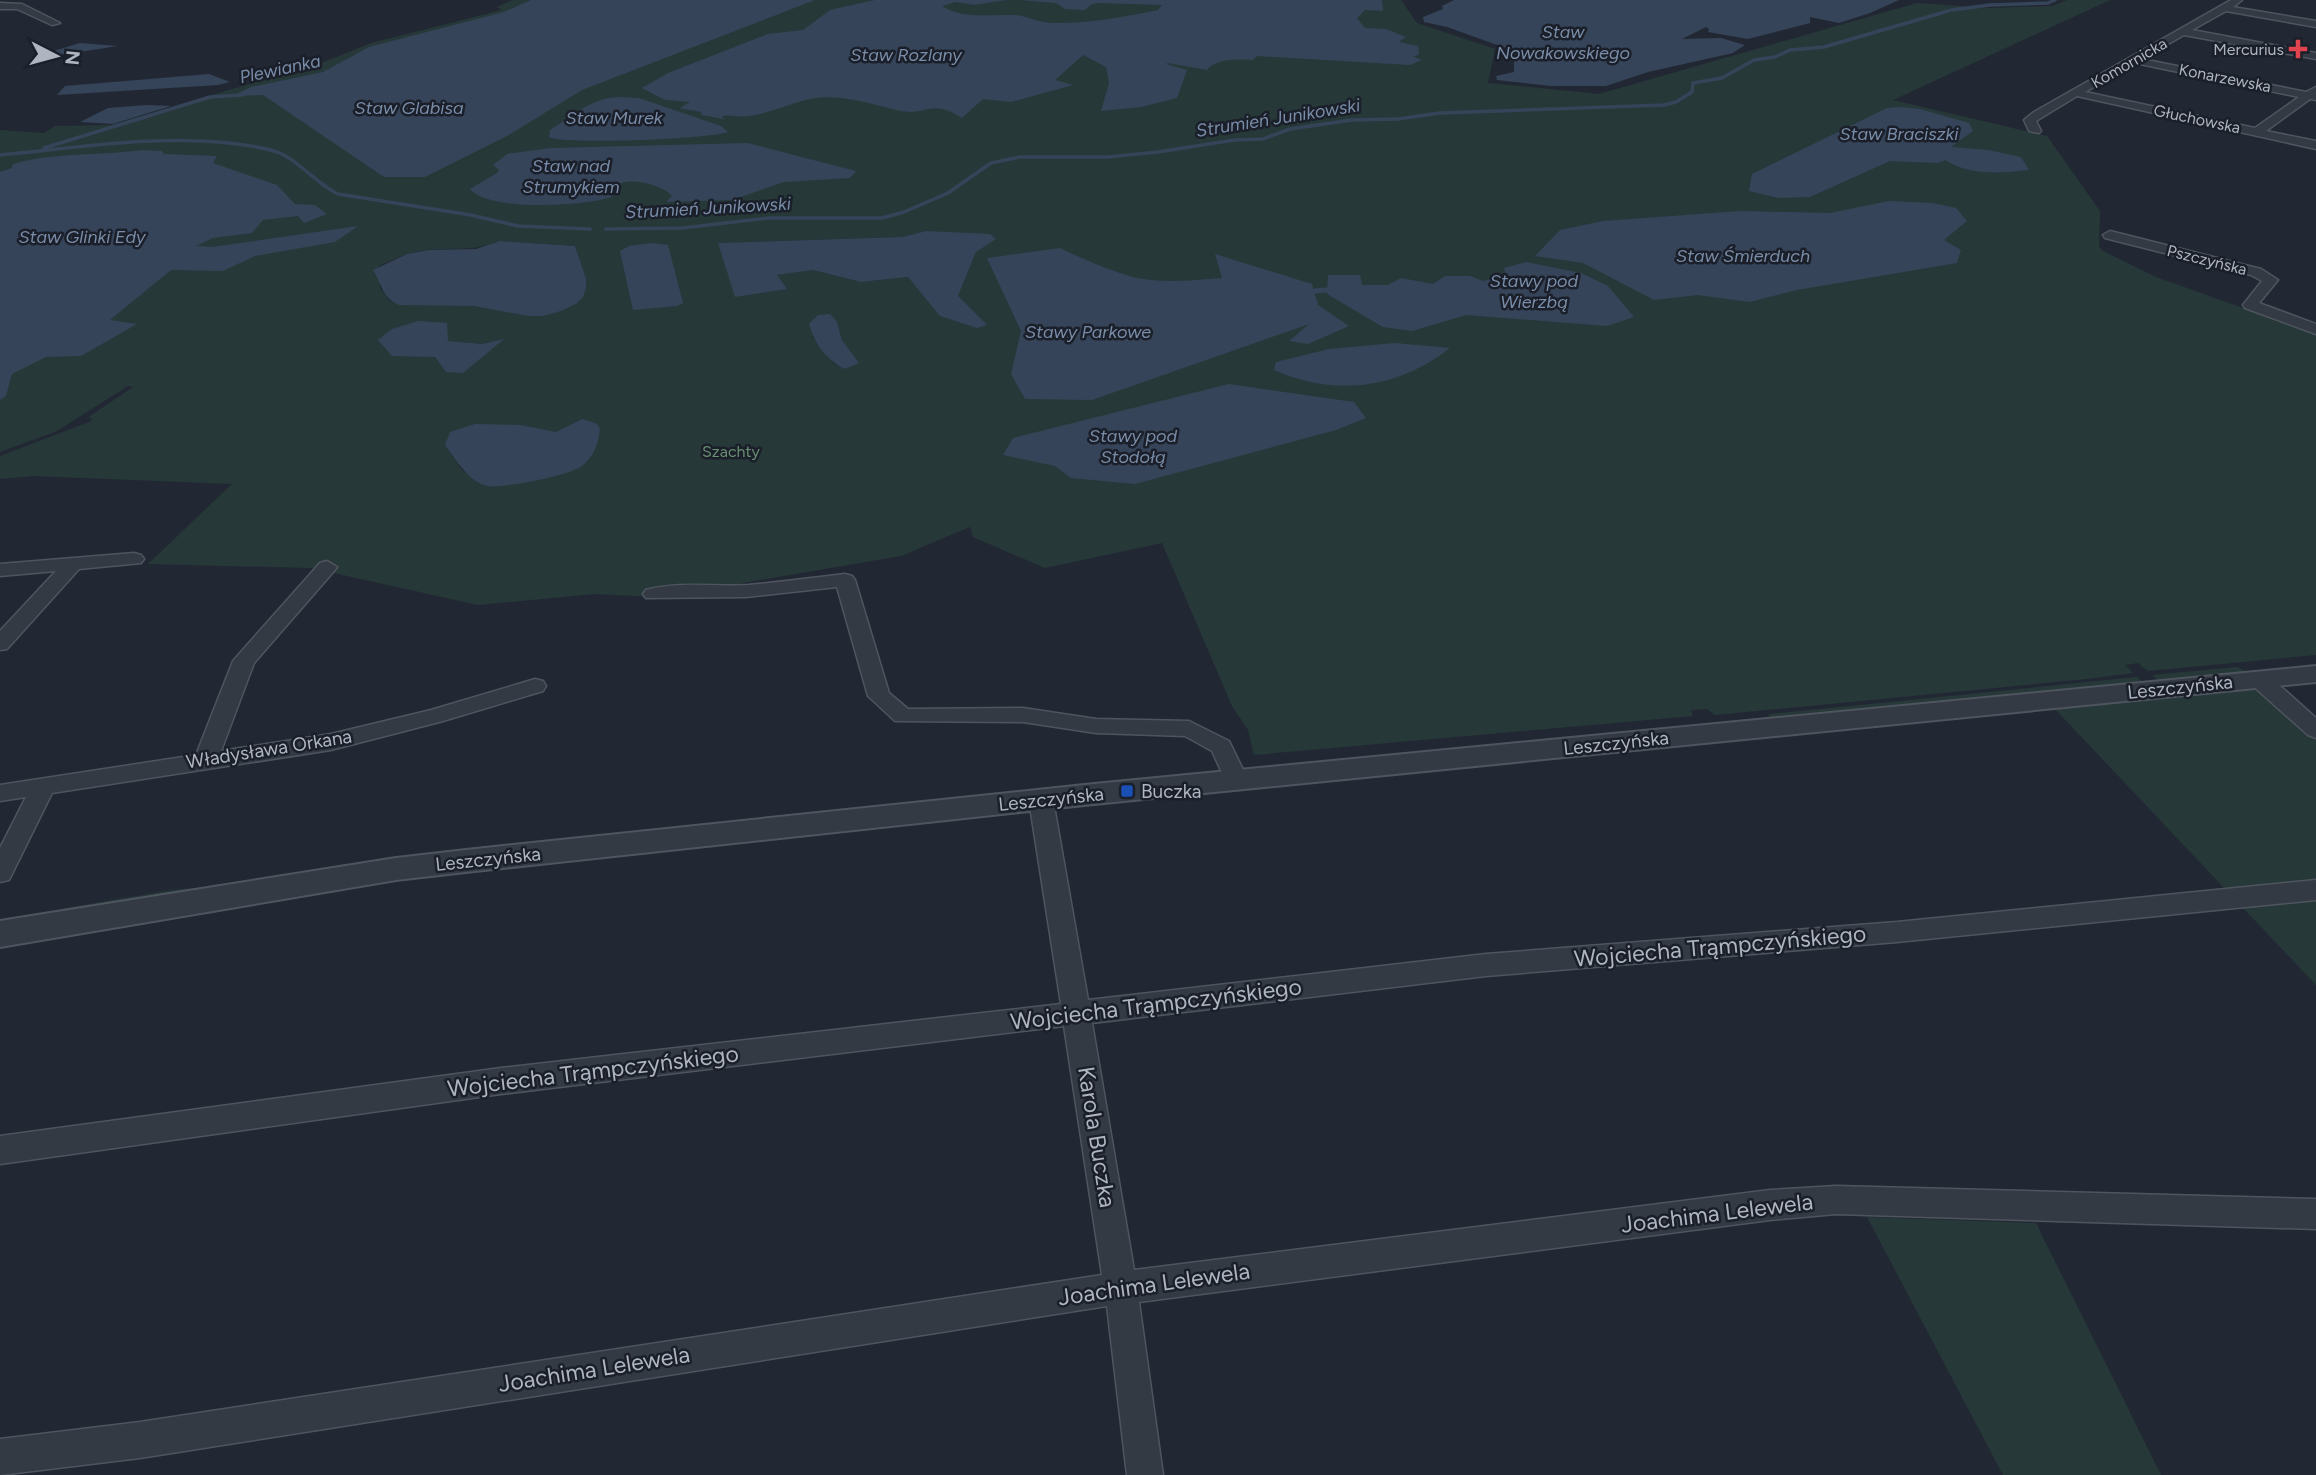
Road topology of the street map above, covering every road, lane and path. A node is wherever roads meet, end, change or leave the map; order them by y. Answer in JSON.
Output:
{"nodes":[{"id":1,"x":2238,"y":0,"type":"edge"},
{"id":2,"x":0,"y":6,"type":"edge"},
{"id":3,"x":2225,"y":8,"type":"junction"},
{"id":4,"x":55,"y":23,"type":"dead end"},
{"id":5,"x":2316,"y":24,"type":"edge"},
{"id":6,"x":2185,"y":32,"type":"junction"},
{"id":7,"x":2316,"y":56,"type":"edge"},
{"id":8,"x":2134,"y":60,"type":"junction"},
{"id":9,"x":2077,"y":93,"type":"junction"},
{"id":10,"x":2314,"y":94,"type":"edge"},
{"id":11,"x":2035,"y":131,"type":"dead end"},
{"id":12,"x":2257,"y":132,"type":"junction"},
{"id":13,"x":2316,"y":145,"type":"edge"},
{"id":14,"x":2110,"y":235,"type":"dead end"},
{"id":15,"x":2316,"y":329,"type":"edge"},
{"id":16,"x":134,"y":559,"type":"dead end"},
{"id":17,"x":75,"y":562,"type":"junction"},
{"id":18,"x":327,"y":566,"type":"dead end"},
{"id":19,"x":0,"y":570,"type":"edge"},
{"id":20,"x":653,"y":594,"type":"dead end"},
{"id":21,"x":0,"y":644,"type":"edge"},
{"id":22,"x":2316,"y":674,"type":"edge"},
{"id":23,"x":2260,"y":680,"type":"junction"},
{"id":24,"x":535,"y":686,"type":"dead end"},
{"id":25,"x":2316,"y":730,"type":"edge"},
{"id":26,"x":206,"y":760,"type":"junction"},
{"id":27,"x":1236,"y":780,"type":"junction"},
{"id":28,"x":43,"y":787,"type":"junction"},
{"id":29,"x":0,"y":793,"type":"edge"},
{"id":30,"x":1041,"y":800,"type":"junction"},
{"id":31,"x":0,"y":873,"type":"edge"},
{"id":32,"x":2316,"y":890,"type":"edge"},
{"id":33,"x":0,"y":934,"type":"edge"},
{"id":34,"x":1077,"y":1013,"type":"junction"},
{"id":35,"x":0,"y":1150,"type":"edge"},
{"id":36,"x":2316,"y":1214,"type":"edge"},
{"id":37,"x":1121,"y":1288,"type":"junction"},
{"id":38,"x":0,"y":1457,"type":"edge"},
{"id":39,"x":1145,"y":1475,"type":"edge"}],
"edges":[{"from":1,"to":3,"type":"street","name":"Komornicka"},
{"from":2,"to":4,"type":"street"},
{"from":3,"to":5,"type":"street"},
{"from":3,"to":6,"type":"street","name":"Komornicka"},
{"from":6,"to":7,"type":"street"},
{"from":6,"to":8,"type":"street","name":"Komornicka"},
{"from":8,"to":9,"type":"street","name":"Komornicka"},
{"from":8,"to":10,"type":"street","name":"Konarzewska"},
{"from":9,"to":11,"type":"street","name":"Komornicka"},
{"from":9,"to":12,"type":"street","name":"Głuchowska"},
{"from":10,"to":12,"type":"street"},
{"from":12,"to":13,"type":"street","name":"Głuchowska"},
{"from":14,"to":15,"type":"street","name":"Pszczyńska"},
{"from":16,"to":17,"type":"street"},
{"from":17,"to":19,"type":"street"},
{"from":17,"to":21,"type":"street"},
{"from":18,"to":26,"type":"street"},
{"from":20,"to":27,"type":"street"},
{"from":22,"to":23,"type":"street","name":"Leszczyńska"},
{"from":23,"to":25,"type":"street"},
{"from":23,"to":27,"type":"street","name":"Leszczyńska"},
{"from":24,"to":26,"type":"street","name":"Władysława Orkana"},
{"from":26,"to":28,"type":"street","name":"Władysława Orkana"},
{"from":27,"to":30,"type":"street","name":"Leszczyńska"},
{"from":28,"to":29,"type":"street","name":"Władysława Orkana"},
{"from":28,"to":31,"type":"street"},
{"from":30,"to":33,"type":"street","name":"Leszczyńska"},
{"from":30,"to":34,"type":"street","name":"Karola Buczka"},
{"from":32,"to":34,"type":"street","name":"Wojciecha Trąmpczyńskiego"},
{"from":34,"to":35,"type":"street","name":"Wojciecha Trąmpczyńskiego"},
{"from":34,"to":37,"type":"street","name":"Karola Buczka"},
{"from":36,"to":37,"type":"street","name":"Joachima Lelewela"},
{"from":37,"to":38,"type":"street","name":"Joachima Lelewela"},
{"from":37,"to":39,"type":"street","name":"Karola Buczka"}]}
